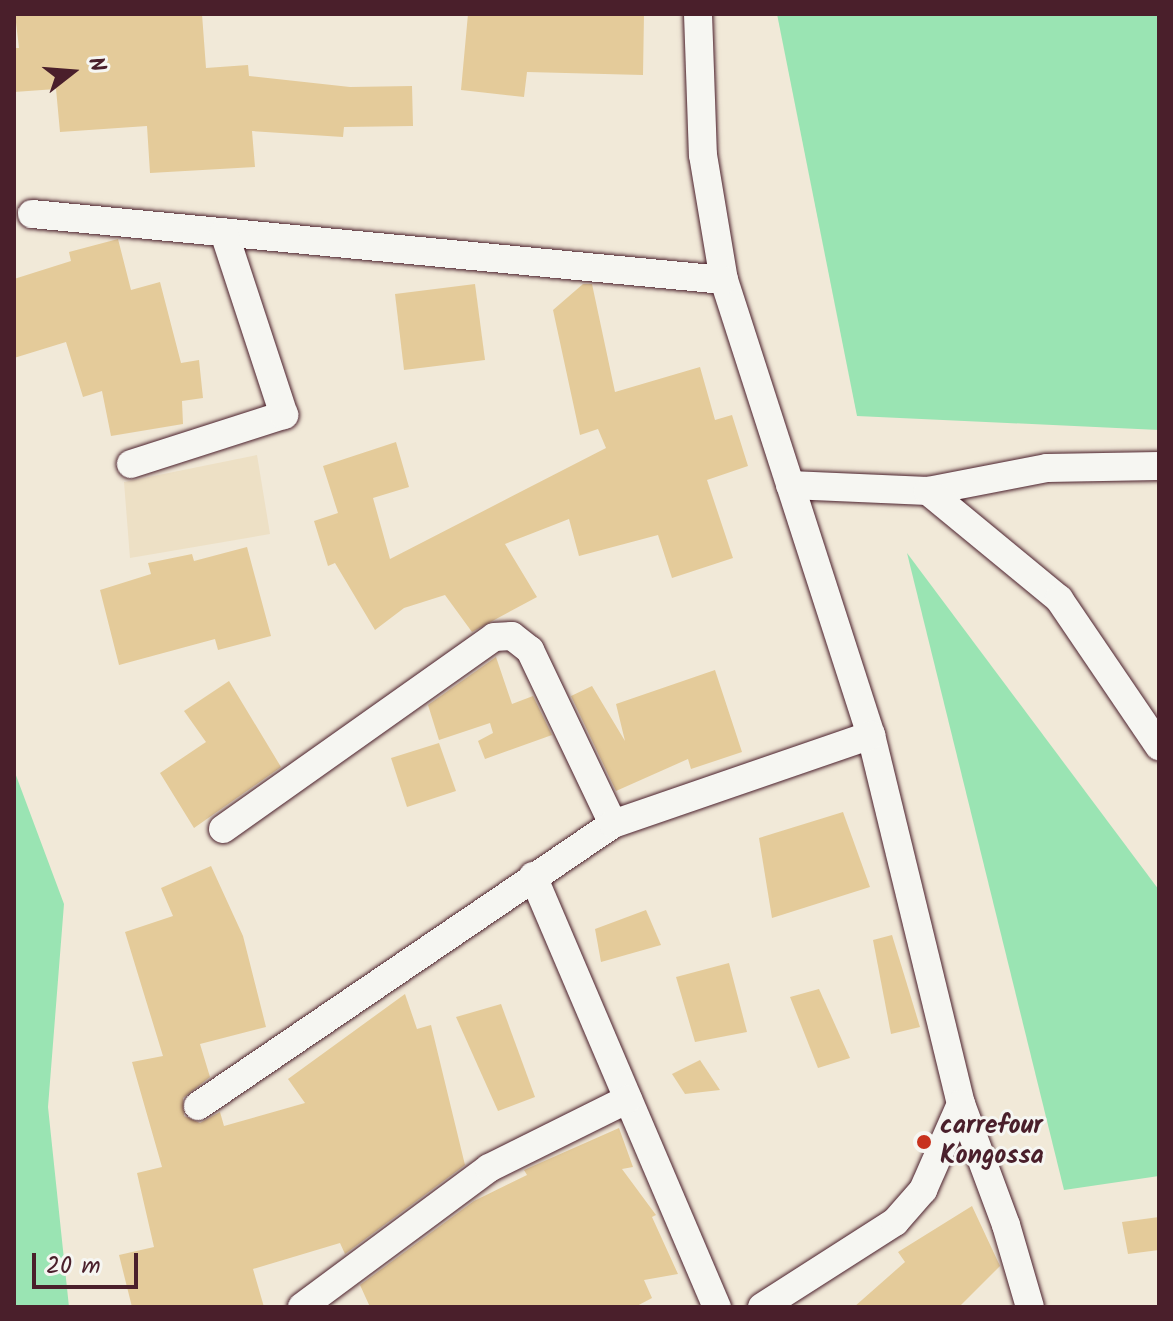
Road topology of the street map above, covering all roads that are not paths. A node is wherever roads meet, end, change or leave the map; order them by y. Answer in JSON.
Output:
{"nodes":[{"id":1,"x":698,"y":14,"type":"edge"},
{"id":2,"x":32,"y":214,"type":"dead end"},
{"id":3,"x":224,"y":233,"type":"junction"},
{"id":4,"x":724,"y":280,"type":"junction"},
{"id":5,"x":131,"y":464,"type":"dead end"},
{"id":6,"x":1159,"y":466,"type":"edge"},
{"id":7,"x":790,"y":485,"type":"junction"},
{"id":8,"x":928,"y":491,"type":"junction"},
{"id":9,"x":871,"y":735,"type":"junction"},
{"id":10,"x":1159,"y":746,"type":"edge"},
{"id":11,"x":613,"y":824,"type":"junction"},
{"id":12,"x":223,"y":829,"type":"dead end"},
{"id":13,"x":533,"y":876,"type":"junction"},
{"id":14,"x":628,"y":1099,"type":"junction"},
{"id":15,"x":961,"y":1104,"type":"junction"},
{"id":16,"x":198,"y":1106,"type":"dead end"},
{"id":17,"x":302,"y":1307,"type":"edge"},
{"id":18,"x":717,"y":1307,"type":"edge"},
{"id":19,"x":762,"y":1307,"type":"edge"},
{"id":20,"x":1030,"y":1307,"type":"edge"}],
"edges":[{"from":1,"to":4,"type":"street"},
{"from":2,"to":3,"type":"street"},
{"from":3,"to":4,"type":"street"},
{"from":3,"to":5,"type":"street"},
{"from":4,"to":7,"type":"street"},
{"from":6,"to":8,"type":"street"},
{"from":7,"to":8,"type":"street"},
{"from":7,"to":9,"type":"street"},
{"from":8,"to":10,"type":"street"},
{"from":9,"to":11,"type":"street"},
{"from":9,"to":15,"type":"street"},
{"from":11,"to":12,"type":"street"},
{"from":11,"to":13,"type":"street"},
{"from":13,"to":14,"type":"street"},
{"from":13,"to":16,"type":"street"},
{"from":14,"to":17,"type":"street"},
{"from":14,"to":18,"type":"street"},
{"from":15,"to":19,"type":"street"},
{"from":15,"to":20,"type":"street"}]}
